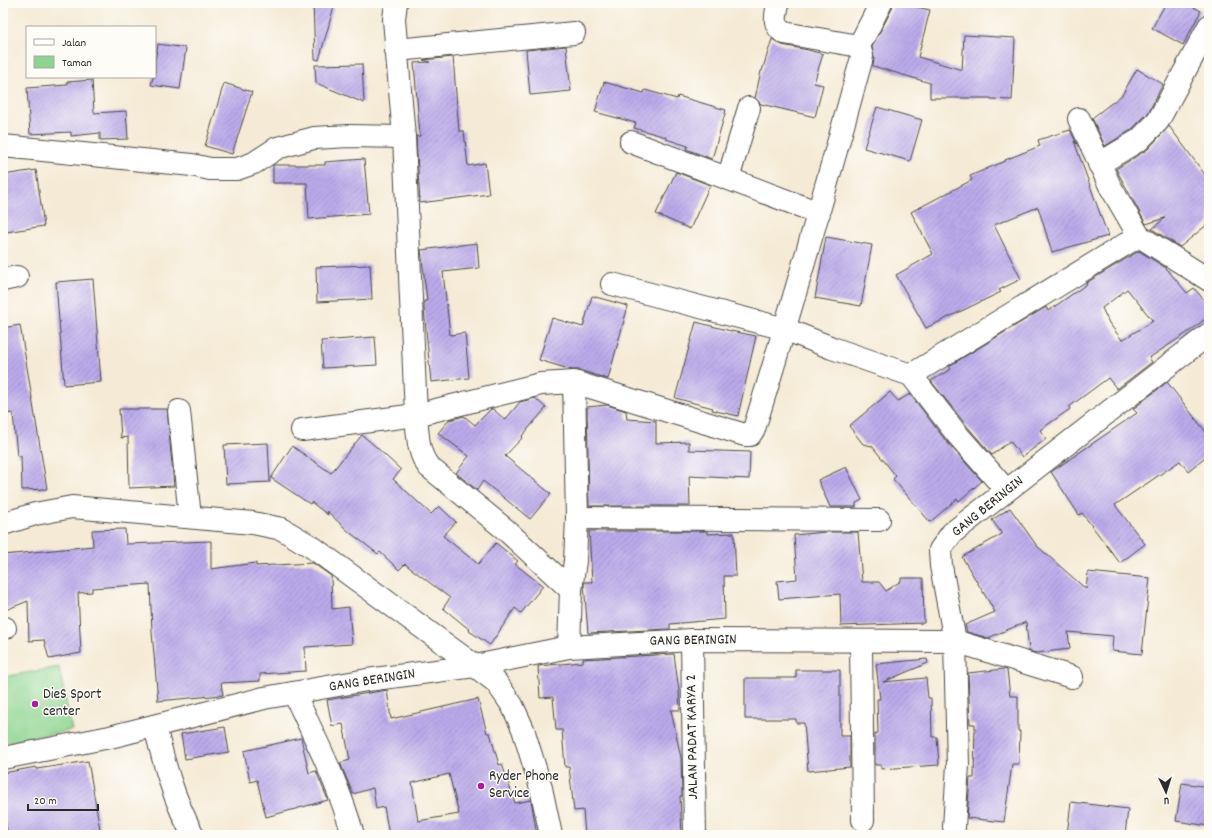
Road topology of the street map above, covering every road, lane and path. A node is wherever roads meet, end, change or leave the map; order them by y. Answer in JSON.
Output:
{"nodes":[{"id":1,"x":396,"y":3,"type":"edge"},
{"id":2,"x":778,"y":3,"type":"edge"},
{"id":3,"x":881,"y":3,"type":"edge"},
{"id":4,"x":1209,"y":26,"type":"edge"},
{"id":5,"x":574,"y":33,"type":"dead end"},
{"id":6,"x":859,"y":46,"type":"junction"},
{"id":7,"x":396,"y":50,"type":"junction"},
{"id":8,"x":748,"y":108,"type":"dead end"},
{"id":9,"x":1079,"y":119,"type":"dead end"},
{"id":10,"x":404,"y":137,"type":"junction"},
{"id":11,"x":631,"y":142,"type":"dead end"},
{"id":12,"x":3,"y":146,"type":"edge"},
{"id":13,"x":1099,"y":164,"type":"junction"},
{"id":14,"x":728,"y":179,"type":"junction"},
{"id":15,"x":819,"y":214,"type":"junction"},
{"id":16,"x":1139,"y":236,"type":"junction"},
{"id":17,"x":1209,"y":280,"type":"edge"},
{"id":18,"x":612,"y":284,"type":"dead end"},
{"id":19,"x":785,"y":329,"type":"junction"},
{"id":20,"x":1209,"y":334,"type":"edge"},
{"id":21,"x":911,"y":375,"type":"junction"},
{"id":22,"x":574,"y":382,"type":"junction"},
{"id":23,"x":178,"y":411,"type":"dead end"},
{"id":24,"x":416,"y":415,"type":"junction"},
{"id":25,"x":302,"y":430,"type":"dead end"},
{"id":26,"x":1006,"y":490,"type":"junction"},
{"id":27,"x":190,"y":517,"type":"junction"},
{"id":28,"x":577,"y":518,"type":"junction"},
{"id":29,"x":879,"y":520,"type":"dead end"},
{"id":30,"x":3,"y":524,"type":"edge"},
{"id":31,"x":570,"y":590,"type":"junction"},
{"id":32,"x":692,"y":640,"type":"junction"},
{"id":33,"x":955,"y":641,"type":"junction"},
{"id":34,"x":861,"y":642,"type":"junction"},
{"id":35,"x":569,"y":647,"type":"junction"},
{"id":36,"x":475,"y":666,"type":"junction"},
{"id":37,"x":1072,"y":677,"type":"dead end"},
{"id":38,"x":294,"y":693,"type":"junction"},
{"id":39,"x":155,"y":726,"type":"junction"},
{"id":40,"x":3,"y":758,"type":"edge"},
{"id":41,"x":863,"y":820,"type":"dead end"},
{"id":42,"x":954,"y":827,"type":"dead end"},
{"id":43,"x":193,"y":835,"type":"edge"},
{"id":44,"x":353,"y":835,"type":"edge"},
{"id":45,"x":551,"y":835,"type":"edge"},
{"id":46,"x":695,"y":835,"type":"edge"}],
"edges":[{"from":1,"to":7,"type":"street"},
{"from":2,"to":6,"type":"street"},
{"from":3,"to":6,"type":"street"},
{"from":4,"to":13,"type":"street"},
{"from":5,"to":7,"type":"street"},
{"from":6,"to":15,"type":"street"},
{"from":7,"to":10,"type":"street"},
{"from":8,"to":14,"type":"street"},
{"from":9,"to":13,"type":"street"},
{"from":10,"to":12,"type":"street"},
{"from":10,"to":24,"type":"street"},
{"from":11,"to":14,"type":"street"},
{"from":13,"to":16,"type":"street"},
{"from":14,"to":15,"type":"street"},
{"from":15,"to":19,"type":"street"},
{"from":16,"to":17,"type":"street"},
{"from":16,"to":21,"type":"street"},
{"from":18,"to":19,"type":"street"},
{"from":19,"to":21,"type":"street"},
{"from":19,"to":22,"type":"street"},
{"from":20,"to":26,"type":"street","name":"GANG BERINGIN"},
{"from":21,"to":26,"type":"street"},
{"from":22,"to":24,"type":"street"},
{"from":22,"to":28,"type":"street"},
{"from":23,"to":27,"type":"street"},
{"from":24,"to":25,"type":"street"},
{"from":24,"to":31,"type":"street"},
{"from":26,"to":33,"type":"street","name":"GANG BERINGIN"},
{"from":27,"to":30,"type":"street"},
{"from":27,"to":36,"type":"street"},
{"from":28,"to":29,"type":"street"},
{"from":28,"to":31,"type":"street"},
{"from":31,"to":35,"type":"street"},
{"from":32,"to":34,"type":"street","name":"GANG BERINGIN"},
{"from":32,"to":35,"type":"street","name":"GANG BERINGIN"},
{"from":32,"to":46,"type":"street","name":"JALAN PADAT KARYA 2"},
{"from":33,"to":34,"type":"street","name":"GANG BERINGIN"},
{"from":33,"to":37,"type":"street"},
{"from":33,"to":42,"type":"street"},
{"from":34,"to":41,"type":"street"},
{"from":35,"to":36,"type":"street","name":"GANG BERINGIN"},
{"from":36,"to":38,"type":"street","name":"GANG BERINGIN"},
{"from":36,"to":45,"type":"street"},
{"from":38,"to":39,"type":"street","name":"GANG BERINGIN"},
{"from":38,"to":44,"type":"street"},
{"from":39,"to":40,"type":"street","name":"GANG BERINGIN"},
{"from":39,"to":43,"type":"street"}]}
